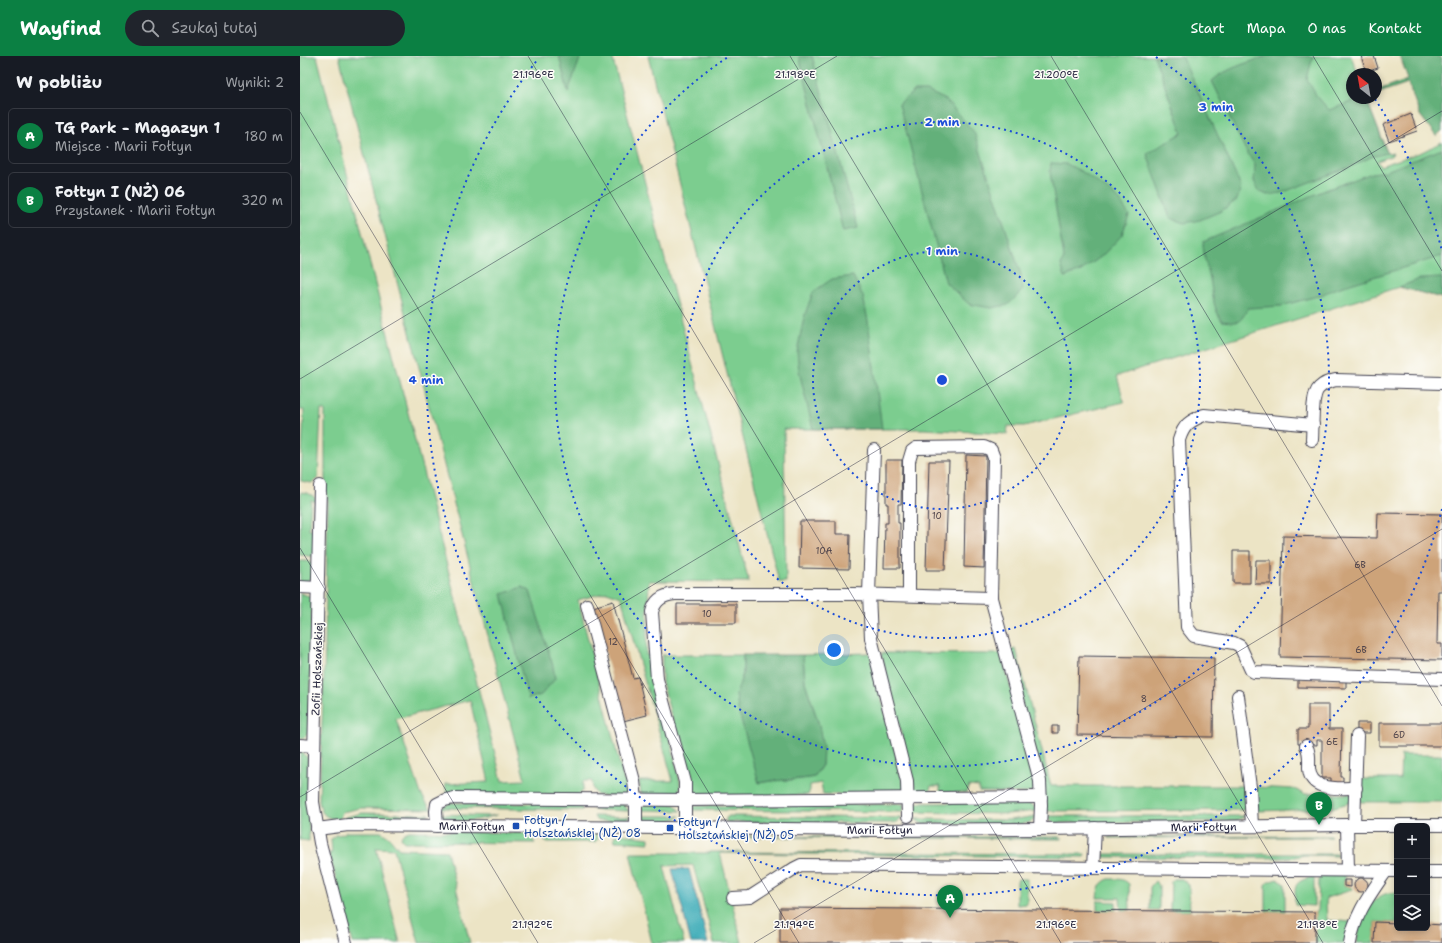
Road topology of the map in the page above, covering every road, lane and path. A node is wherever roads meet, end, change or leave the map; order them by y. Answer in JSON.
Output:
{"nodes":[{"id":1,"x":1442,"y":383,"type":"edge"},
{"id":2,"x":1313,"y":426,"type":"junction"},
{"id":3,"x":1312,"y":440,"type":"dead end"},
{"id":4,"x":874,"y":450,"type":"dead end"},
{"id":5,"x":320,"y":486,"type":"dead end"},
{"id":6,"x":300,"y":587,"type":"edge"},
{"id":7,"x":319,"y":588,"type":"junction"},
{"id":8,"x":869,"y":594,"type":"junction"},
{"id":9,"x":909,"y":595,"type":"junction"},
{"id":10,"x":991,"y":598,"type":"junction"},
{"id":11,"x":587,"y":605,"type":"dead end"},
{"id":12,"x":1442,"y":678,"type":"edge"},
{"id":13,"x":1238,"y":696,"type":"dead end"},
{"id":14,"x":1357,"y":736,"type":"dead end"},
{"id":15,"x":300,"y":745,"type":"edge"},
{"id":16,"x":314,"y":746,"type":"junction"},
{"id":17,"x":1306,"y":746,"type":"dead end"},
{"id":18,"x":1356,"y":788,"type":"junction"},
{"id":19,"x":1041,"y":797,"type":"junction"},
{"id":20,"x":909,"y":799,"type":"junction"},
{"id":21,"x":636,"y":800,"type":"junction"},
{"id":22,"x":686,"y":800,"type":"junction"},
{"id":23,"x":908,"y":816,"type":"dead end"},
{"id":24,"x":1351,"y":825,"type":"junction"},
{"id":25,"x":437,"y":826,"type":"junction"},
{"id":26,"x":1252,"y":826,"type":"junction"},
{"id":27,"x":1442,"y":826,"type":"edge"},
{"id":28,"x":685,"y":827,"type":"junction"},
{"id":29,"x":636,"y":828,"type":"junction"},
{"id":30,"x":1095,"y":828,"type":"junction"},
{"id":31,"x":317,"y":829,"type":"junction"},
{"id":32,"x":1040,"y":829,"type":"junction"},
{"id":33,"x":1093,"y":868,"type":"junction"},
{"id":34,"x":1348,"y":870,"type":"junction"},
{"id":35,"x":1392,"y":871,"type":"edge"},
{"id":36,"x":1430,"y":872,"type":"edge"},
{"id":37,"x":1442,"y":872,"type":"edge"},
{"id":38,"x":733,"y":898,"type":"dead end"},
{"id":39,"x":346,"y":943,"type":"edge"},
{"id":40,"x":1350,"y":943,"type":"edge"}],
"edges":[{"from":1,"to":2,"type":"street"},
{"from":2,"to":3,"type":"street"},
{"from":2,"to":12,"type":"street"},
{"from":4,"to":8,"type":"street"},
{"from":5,"to":7,"type":"street","name":"Zofii Holszańskiej"},
{"from":6,"to":7,"type":"street"},
{"from":7,"to":16,"type":"street","name":"Zofii Holszańskiej"},
{"from":8,"to":9,"type":"street"},
{"from":8,"to":20,"type":"street"},
{"from":8,"to":22,"type":"street"},
{"from":9,"to":10,"type":"street"},
{"from":9,"to":10,"type":"street"},
{"from":10,"to":19,"type":"street"},
{"from":11,"to":21,"type":"street"},
{"from":13,"to":26,"type":"street"},
{"from":14,"to":18,"type":"street"},
{"from":15,"to":16,"type":"street"},
{"from":16,"to":31,"type":"street","name":"Zofii Holszańskiej"},
{"from":17,"to":18,"type":"street"},
{"from":18,"to":24,"type":"street"},
{"from":19,"to":20,"type":"street"},
{"from":19,"to":32,"type":"street"},
{"from":20,"to":22,"type":"street"},
{"from":20,"to":23,"type":"street"},
{"from":21,"to":22,"type":"street"},
{"from":21,"to":25,"type":"street"},
{"from":21,"to":29,"type":"street"},
{"from":22,"to":28,"type":"street"},
{"from":24,"to":26,"type":"street","name":"Marii Fołtyn"},
{"from":24,"to":27,"type":"street","name":"Marii Fołtyn"},
{"from":24,"to":34,"type":"street"},
{"from":25,"to":29,"type":"street","name":"Marii Fołtyn"},
{"from":25,"to":31,"type":"street","name":"Marii Fołtyn"},
{"from":26,"to":30,"type":"street","name":"Marii Fołtyn"},
{"from":28,"to":29,"type":"street","name":"Marii Fołtyn"},
{"from":28,"to":32,"type":"street","name":"Marii Fołtyn"},
{"from":30,"to":32,"type":"street","name":"Marii Fołtyn"},
{"from":30,"to":33,"type":"street"},
{"from":31,"to":39,"type":"street","name":"Zofii Holszańskiej"},
{"from":33,"to":34,"type":"street"},
{"from":33,"to":38,"type":"street"},
{"from":34,"to":35,"type":"street"},
{"from":35,"to":40,"type":"street"},
{"from":36,"to":37,"type":"street"}]}
